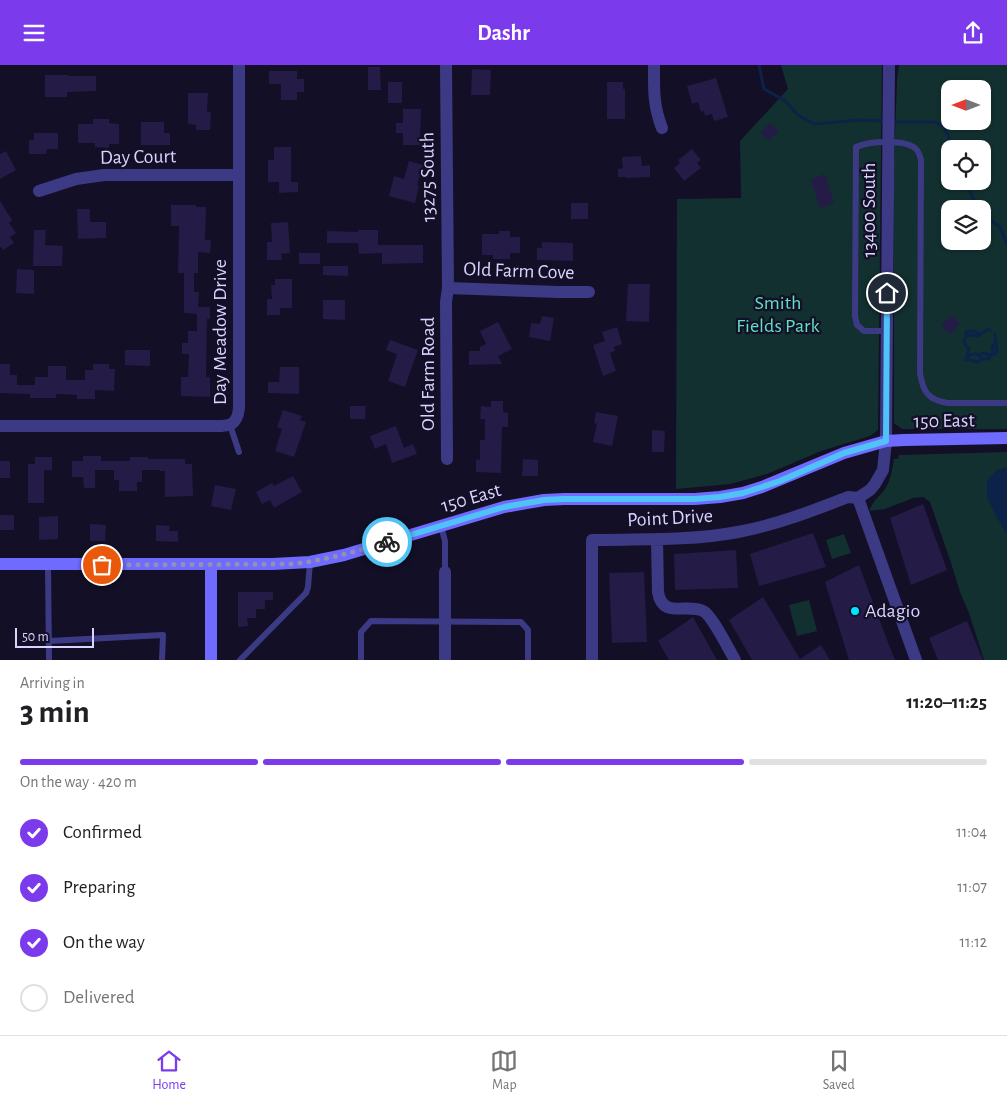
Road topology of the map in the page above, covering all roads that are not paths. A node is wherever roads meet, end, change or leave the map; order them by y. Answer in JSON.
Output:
{"nodes":[{"id":1,"x":239,"y":65,"type":"edge"},
{"id":2,"x":446,"y":65,"type":"edge"},
{"id":3,"x":654,"y":65,"type":"edge"},
{"id":4,"x":890,"y":66,"type":"edge"},
{"id":5,"x":662,"y":128,"type":"dead end"},
{"id":6,"x":888,"y":143,"type":"junction"},
{"id":7,"x":239,"y":175,"type":"junction"},
{"id":8,"x":39,"y":191,"type":"dead end"},
{"id":9,"x":448,"y":288,"type":"junction"},
{"id":10,"x":589,"y":292,"type":"dead end"},
{"id":11,"x":887,"y":331,"type":"junction"},
{"id":12,"x":1007,"y":403,"type":"edge"},
{"id":13,"x":230,"y":425,"type":"junction"},
{"id":14,"x":0,"y":426,"type":"edge"},
{"id":15,"x":1007,"y":438,"type":"edge"},
{"id":16,"x":886,"y":441,"type":"junction"},
{"id":17,"x":239,"y":452,"type":"dead end"},
{"id":18,"x":447,"y":459,"type":"dead end"},
{"id":19,"x":858,"y":498,"type":"junction"},
{"id":20,"x":441,"y":526,"type":"junction"},
{"id":21,"x":657,"y":539,"type":"junction"},
{"id":22,"x":310,"y":562,"type":"junction"},
{"id":23,"x":0,"y":564,"type":"edge"},
{"id":24,"x":48,"y":565,"type":"junction"},
{"id":25,"x":211,"y":565,"type":"junction"},
{"id":26,"x":445,"y":572,"type":"joint"},
{"id":27,"x":445,"y":622,"type":"junction"},
{"id":28,"x":49,"y":641,"type":"junction"},
{"id":29,"x":49,"y":660,"type":"edge"},
{"id":30,"x":162,"y":660,"type":"edge"},
{"id":31,"x":211,"y":660,"type":"edge"},
{"id":32,"x":240,"y":660,"type":"edge"},
{"id":33,"x":361,"y":660,"type":"edge"},
{"id":34,"x":446,"y":660,"type":"edge"},
{"id":35,"x":528,"y":660,"type":"edge"},
{"id":36,"x":592,"y":660,"type":"edge"},
{"id":37,"x":735,"y":660,"type":"edge"},
{"id":38,"x":916,"y":660,"type":"edge"}],
"edges":[{"from":1,"to":7,"type":"street","name":"Day Meadow Drive"},
{"from":2,"to":9,"type":"street","name":"13275 South"},
{"from":3,"to":5,"type":"street"},
{"from":4,"to":6,"type":"street","name":"13400 South"},
{"from":6,"to":11,"type":"street","name":"13400 South"},
{"from":6,"to":11,"type":"lane"},
{"from":6,"to":12,"type":"lane"},
{"from":7,"to":8,"type":"street","name":"Day Court"},
{"from":7,"to":13,"type":"street","name":"Day Meadow Drive"},
{"from":9,"to":10,"type":"street","name":"Old Farm Cove"},
{"from":9,"to":18,"type":"street","name":"Old Farm Road"},
{"from":11,"to":16,"type":"street","name":"13400 South"},
{"from":13,"to":14,"type":"street","name":"Day Meadow Drive"},
{"from":13,"to":17,"type":"lane"},
{"from":15,"to":16,"type":"street","name":"150 East"},
{"from":16,"to":19,"type":"street"},
{"from":16,"to":20,"type":"street","name":"150 East"},
{"from":19,"to":21,"type":"street","name":"Point Drive"},
{"from":19,"to":38,"type":"street"},
{"from":20,"to":22,"type":"street","name":"150 East"},
{"from":20,"to":26,"type":"lane"},
{"from":21,"to":36,"type":"street","name":"Point Drive"},
{"from":21,"to":37,"type":"street"},
{"from":22,"to":25,"type":"street","name":"150 East"},
{"from":22,"to":32,"type":"lane"},
{"from":23,"to":24,"type":"street","name":"150 East"},
{"from":24,"to":25,"type":"street","name":"150 East"},
{"from":24,"to":28,"type":"lane"},
{"from":25,"to":31,"type":"street"},
{"from":26,"to":27,"type":"street"},
{"from":27,"to":33,"type":"lane"},
{"from":27,"to":34,"type":"street"},
{"from":27,"to":35,"type":"lane"},
{"from":28,"to":29,"type":"lane"},
{"from":28,"to":30,"type":"lane"}]}
